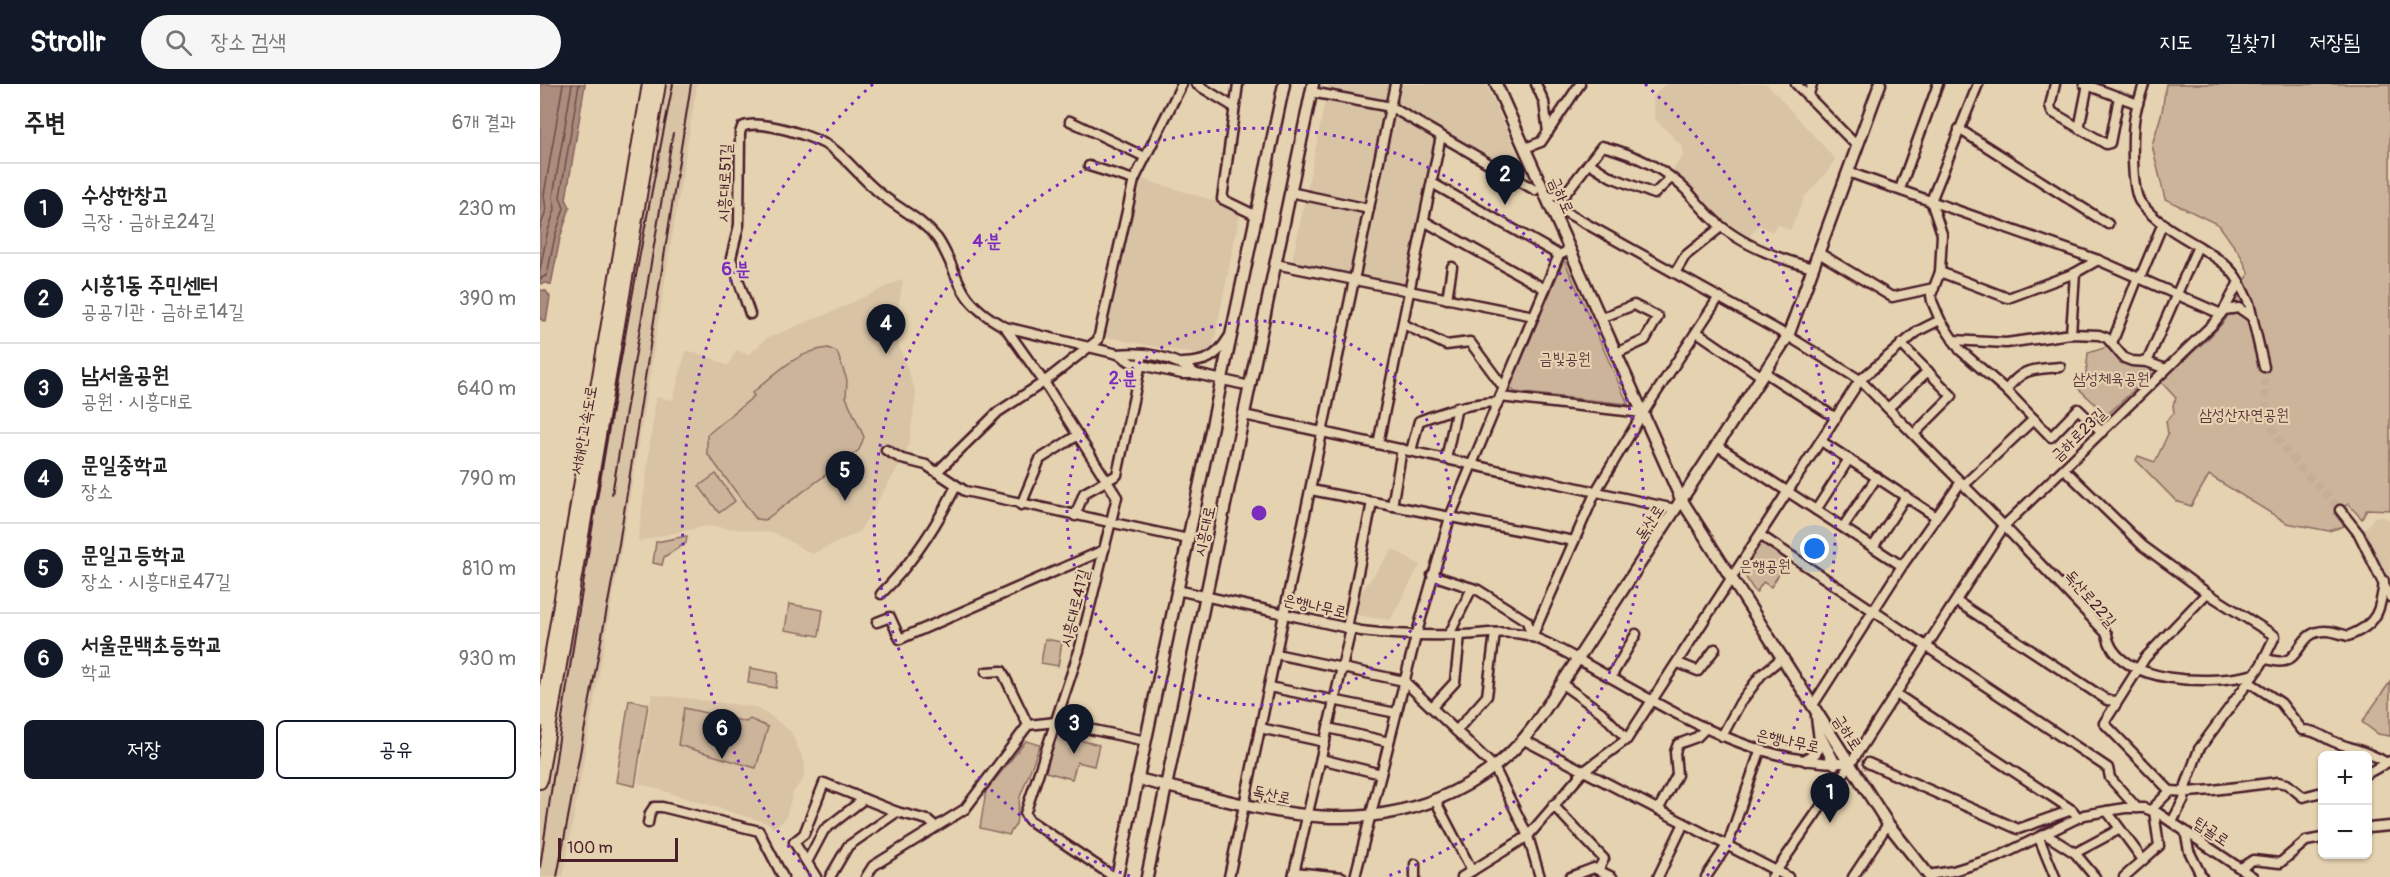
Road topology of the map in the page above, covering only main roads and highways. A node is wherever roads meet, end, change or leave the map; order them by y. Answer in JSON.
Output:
{"nodes":[{"id":1,"x":649,"y":84,"type":"edge"},
{"id":2,"x":659,"y":84,"type":"edge"},
{"id":3,"x":1284,"y":84,"type":"edge"},
{"id":4,"x":1496,"y":84,"type":"edge"},
{"id":5,"x":1880,"y":84,"type":"edge"},
{"id":6,"x":1312,"y":88,"type":"edge"},
{"id":7,"x":1681,"y":499,"type":"junction"},
{"id":8,"x":1815,"y":708,"type":"junction"},
{"id":9,"x":540,"y":721,"type":"edge"},
{"id":10,"x":1820,"y":736,"type":"junction"},
{"id":11,"x":1806,"y":760,"type":"road end"},
{"id":12,"x":1835,"y":764,"type":"road end"},
{"id":13,"x":1137,"y":779,"type":"junction"},
{"id":14,"x":540,"y":782,"type":"edge"},
{"id":15,"x":1166,"y":786,"type":"junction"},
{"id":16,"x":1929,"y":876,"type":"edge"},
{"id":17,"x":1115,"y":877,"type":"edge"},
{"id":18,"x":1147,"y":877,"type":"edge"}],
"edges":[{"from":1,"to":9,"type":"highway","name":"서해안고속도로"},
{"from":2,"to":14,"type":"highway","name":"서해안고속도로"},
{"from":3,"to":13,"type":"main road","name":"시흥대로"},
{"from":4,"to":7,"type":"main road","name":"금하로"},
{"from":5,"to":7,"type":"main road","name":"독산로"},
{"from":6,"to":15,"type":"main road","name":"시흥대로"},
{"from":7,"to":8,"type":"main road","name":"금하로"},
{"from":7,"to":15,"type":"main road","name":"독산로"},
{"from":8,"to":10,"type":"main road"},
{"from":8,"to":16,"type":"main road","name":"금하로"},
{"from":10,"to":11,"type":"main road"},
{"from":10,"to":12,"type":"main road"},
{"from":13,"to":15,"type":"main road","name":"독산로"},
{"from":13,"to":17,"type":"main road","name":"시흥대로"},
{"from":15,"to":18,"type":"main road","name":"시흥대로"}]}
